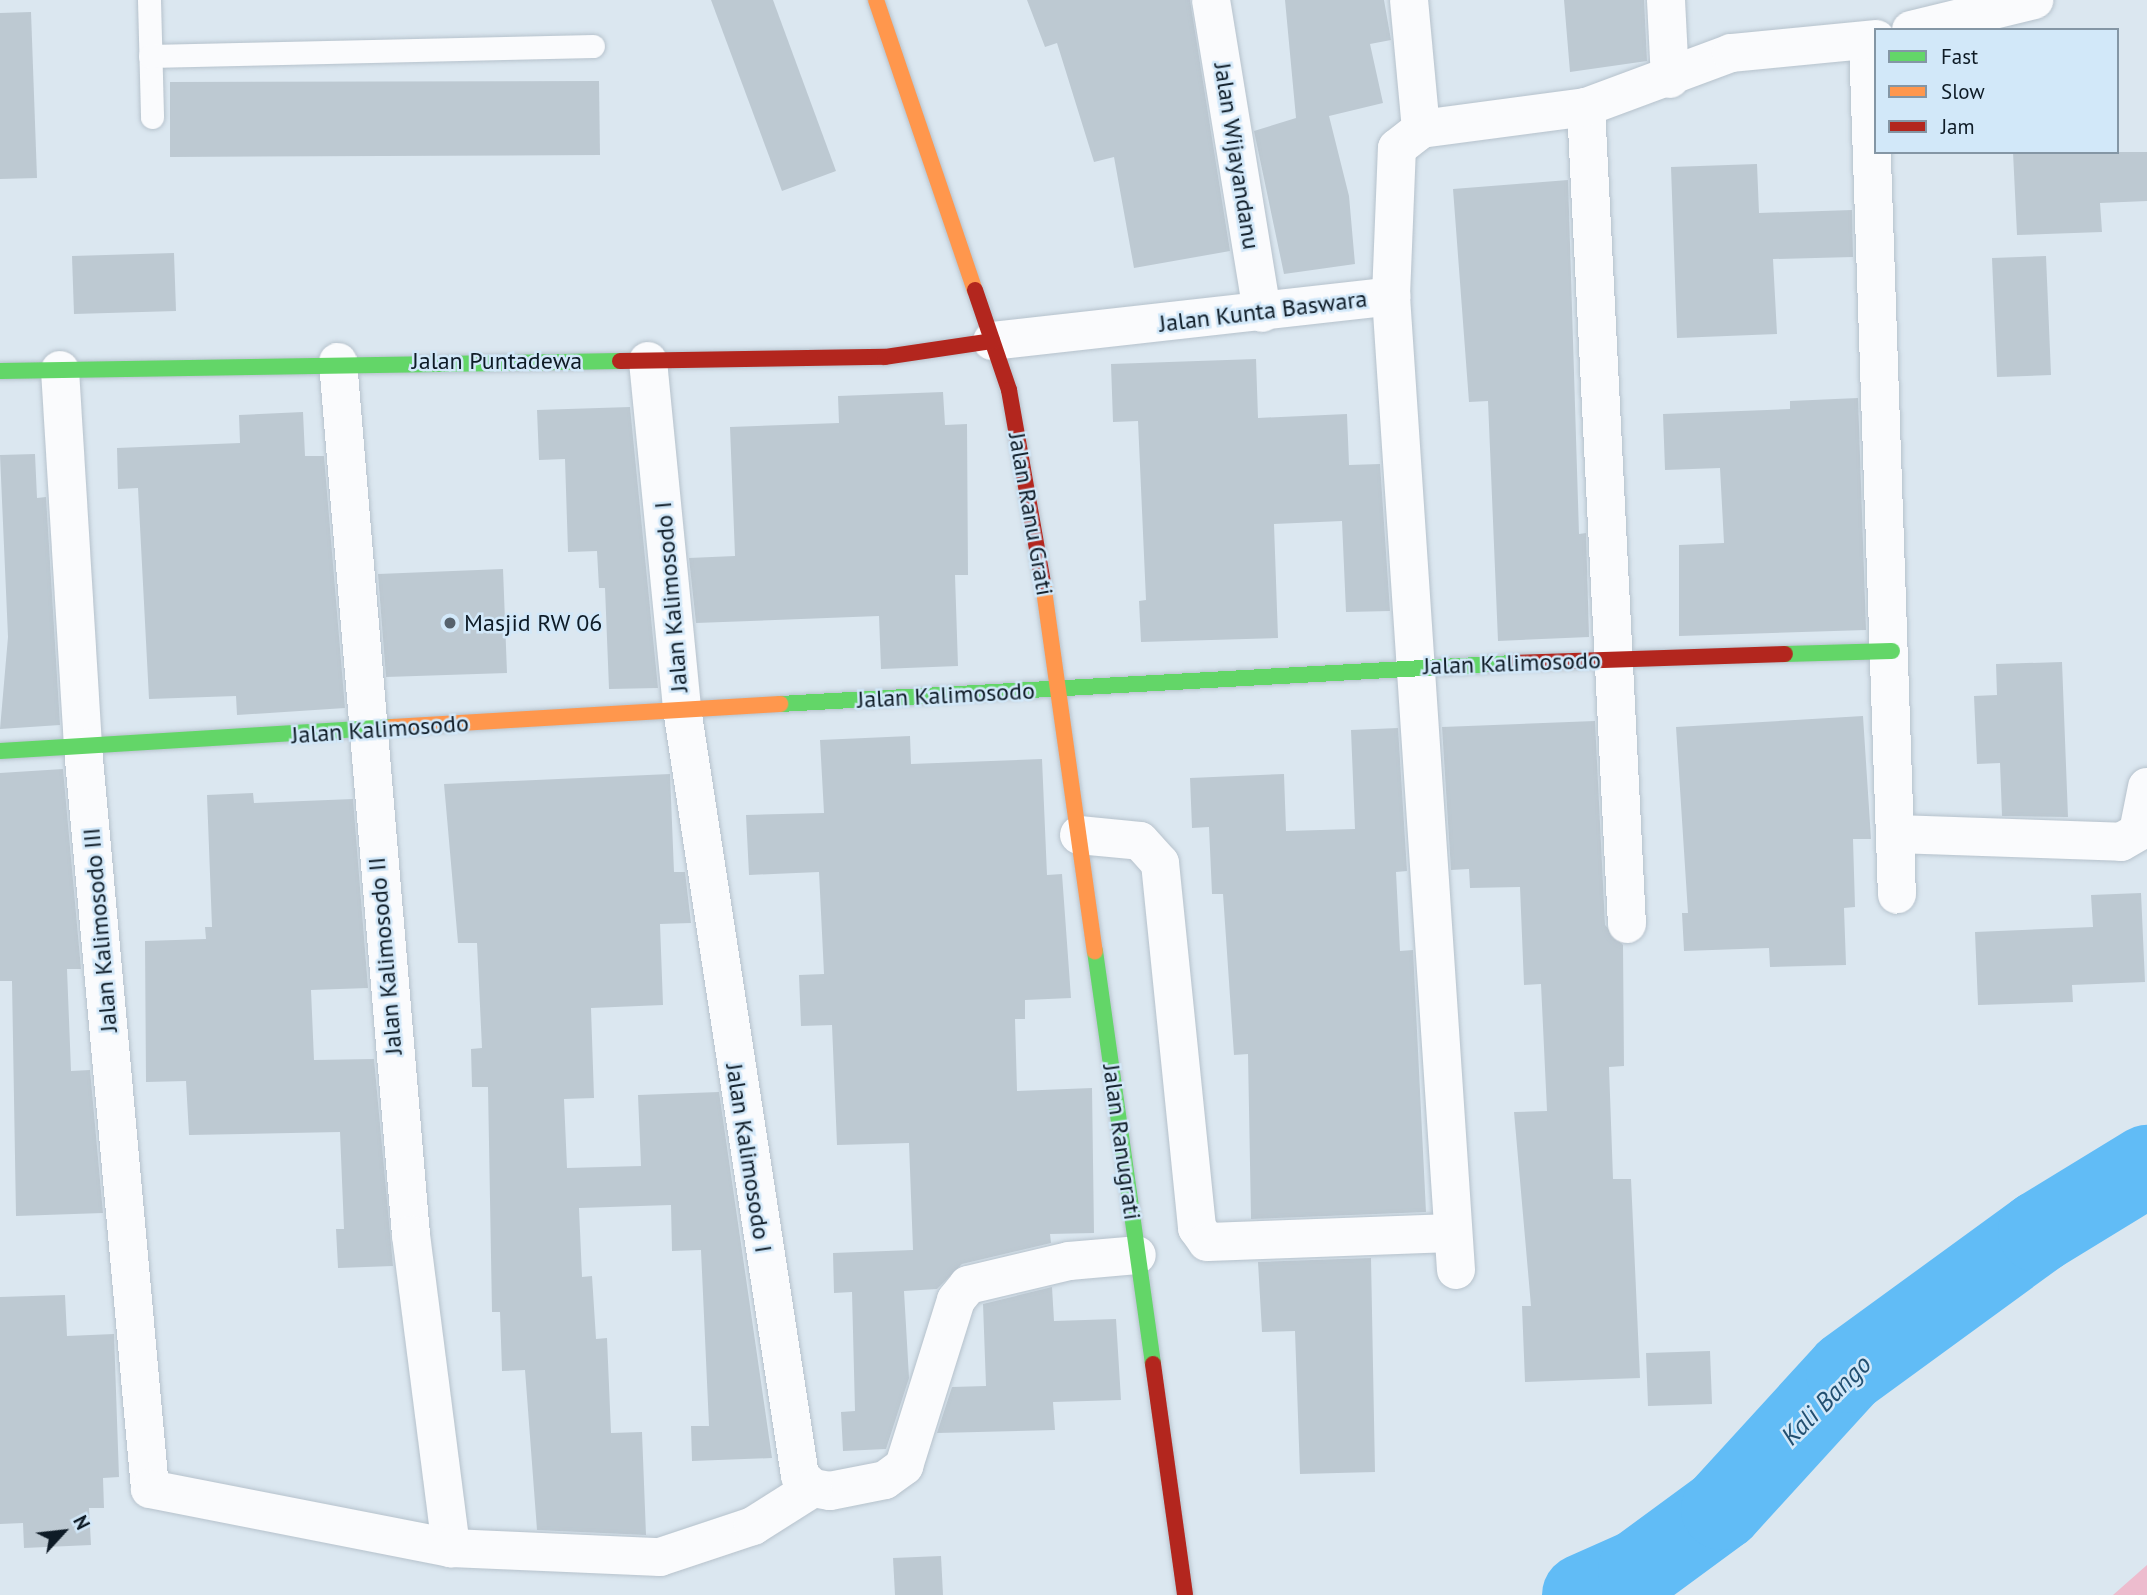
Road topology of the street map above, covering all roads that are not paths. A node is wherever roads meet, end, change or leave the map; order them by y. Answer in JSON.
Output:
{"nodes":[{"id":1,"x":149,"y":0,"type":"edge"},
{"id":2,"x":876,"y":0,"type":"edge"},
{"id":3,"x":1211,"y":0,"type":"edge"},
{"id":4,"x":1409,"y":0,"type":"edge"},
{"id":5,"x":1665,"y":0,"type":"edge"},
{"id":6,"x":2034,"y":0,"type":"edge"},
{"id":7,"x":1994,"y":4,"type":"edge"},
{"id":8,"x":1917,"y":28,"type":"edge"},
{"id":9,"x":1872,"y":40,"type":"edge"},
{"id":10,"x":593,"y":46,"type":"dead end"},
{"id":11,"x":150,"y":55,"type":"junction"},
{"id":12,"x":1670,"y":79,"type":"junction"},
{"id":13,"x":1874,"y":101,"type":"edge"},
{"id":14,"x":1586,"y":107,"type":"junction"},
{"id":15,"x":152,"y":117,"type":"dead end"},
{"id":16,"x":1421,"y":129,"type":"junction"},
{"id":17,"x":1876,"y":154,"type":"edge"},
{"id":18,"x":1391,"y":296,"type":"junction"},
{"id":19,"x":1262,"y":313,"type":"junction"},
{"id":20,"x":992,"y":341,"type":"junction"},
{"id":21,"x":648,"y":361,"type":"junction"},
{"id":22,"x":338,"y":362,"type":"junction"},
{"id":23,"x":60,"y":370,"type":"junction"},
{"id":24,"x":0,"y":371,"type":"edge"},
{"id":25,"x":1892,"y":650,"type":"junction"},
{"id":26,"x":1615,"y":660,"type":"junction"},
{"id":27,"x":1411,"y":666,"type":"junction"},
{"id":28,"x":1059,"y":690,"type":"junction"},
{"id":29,"x":682,"y":709,"type":"junction"},
{"id":30,"x":364,"y":730,"type":"junction"},
{"id":31,"x":83,"y":748,"type":"junction"},
{"id":32,"x":0,"y":751,"type":"edge"},
{"id":33,"x":2147,"y":787,"type":"edge"},
{"id":34,"x":1896,"y":834,"type":"junction"},
{"id":35,"x":1079,"y":835,"type":"junction"},
{"id":36,"x":1897,"y":895,"type":"dead end"},
{"id":37,"x":1627,"y":924,"type":"dead end"},
{"id":38,"x":1137,"y":1255,"type":"junction"},
{"id":39,"x":813,"y":1488,"type":"junction"},
{"id":40,"x":451,"y":1548,"type":"junction"},
{"id":41,"x":1185,"y":1595,"type":"edge"}],
"edges":[{"from":1,"to":11,"type":"lane"},
{"from":2,"to":20,"type":"street","name":"Jalan Ranu Grati"},
{"from":3,"to":19,"type":"street","name":"Jalan Wijayandanu"},
{"from":4,"to":16,"type":"street"},
{"from":5,"to":12,"type":"street"},
{"from":6,"to":7,"type":"street"},
{"from":7,"to":8,"type":"street"},
{"from":9,"to":12,"type":"street"},
{"from":9,"to":13,"type":"street"},
{"from":10,"to":11,"type":"lane"},
{"from":11,"to":15,"type":"lane"},
{"from":12,"to":14,"type":"street"},
{"from":14,"to":16,"type":"street"},
{"from":14,"to":26,"type":"street"},
{"from":16,"to":18,"type":"street","name":"Jalan Kunta Baswara"},
{"from":17,"to":25,"type":"street"},
{"from":18,"to":19,"type":"street","name":"Jalan Kunta Baswara"},
{"from":18,"to":27,"type":"street"},
{"from":19,"to":20,"type":"street","name":"Jalan Kunta Baswara"},
{"from":20,"to":21,"type":"street","name":"Jalan Puntadewa"},
{"from":20,"to":28,"type":"street","name":"Jalan Ranu Grati"},
{"from":21,"to":22,"type":"street","name":"Jalan Puntadewa"},
{"from":21,"to":29,"type":"street","name":"Jalan Kalimosodo I"},
{"from":22,"to":23,"type":"street","name":"Jalan Puntadewa"},
{"from":22,"to":30,"type":"street","name":"Jalan Kalimosodo II"},
{"from":23,"to":24,"type":"street","name":"Jalan Puntadewa"},
{"from":23,"to":31,"type":"street","name":"Jalan Kalimosodo III"},
{"from":25,"to":26,"type":"street","name":"Jalan Kalimosodo"},
{"from":25,"to":34,"type":"street"},
{"from":26,"to":27,"type":"street","name":"Jalan Kalimosodo"},
{"from":26,"to":37,"type":"street"},
{"from":27,"to":28,"type":"street","name":"Jalan Kalimosodo"},
{"from":27,"to":35,"type":"street"},
{"from":28,"to":29,"type":"street","name":"Jalan Kalimosodo"},
{"from":28,"to":35,"type":"street","name":"Jalan Ranugrati"},
{"from":29,"to":30,"type":"street","name":"Jalan Kalimosodo"},
{"from":29,"to":39,"type":"street","name":"Jalan Kalimosodo I"},
{"from":30,"to":31,"type":"street","name":"Jalan Kalimosodo"},
{"from":30,"to":40,"type":"street","name":"Jalan Kalimosodo II"},
{"from":31,"to":32,"type":"street","name":"Jalan Kalimosodo"},
{"from":31,"to":40,"type":"street","name":"Jalan Kalimosodo III"},
{"from":33,"to":34,"type":"street"},
{"from":34,"to":36,"type":"street"},
{"from":35,"to":38,"type":"street","name":"Jalan Ranugrati"},
{"from":38,"to":39,"type":"street"},
{"from":38,"to":41,"type":"street","name":"Jalan Ranugrati"},
{"from":39,"to":40,"type":"street"}]}
